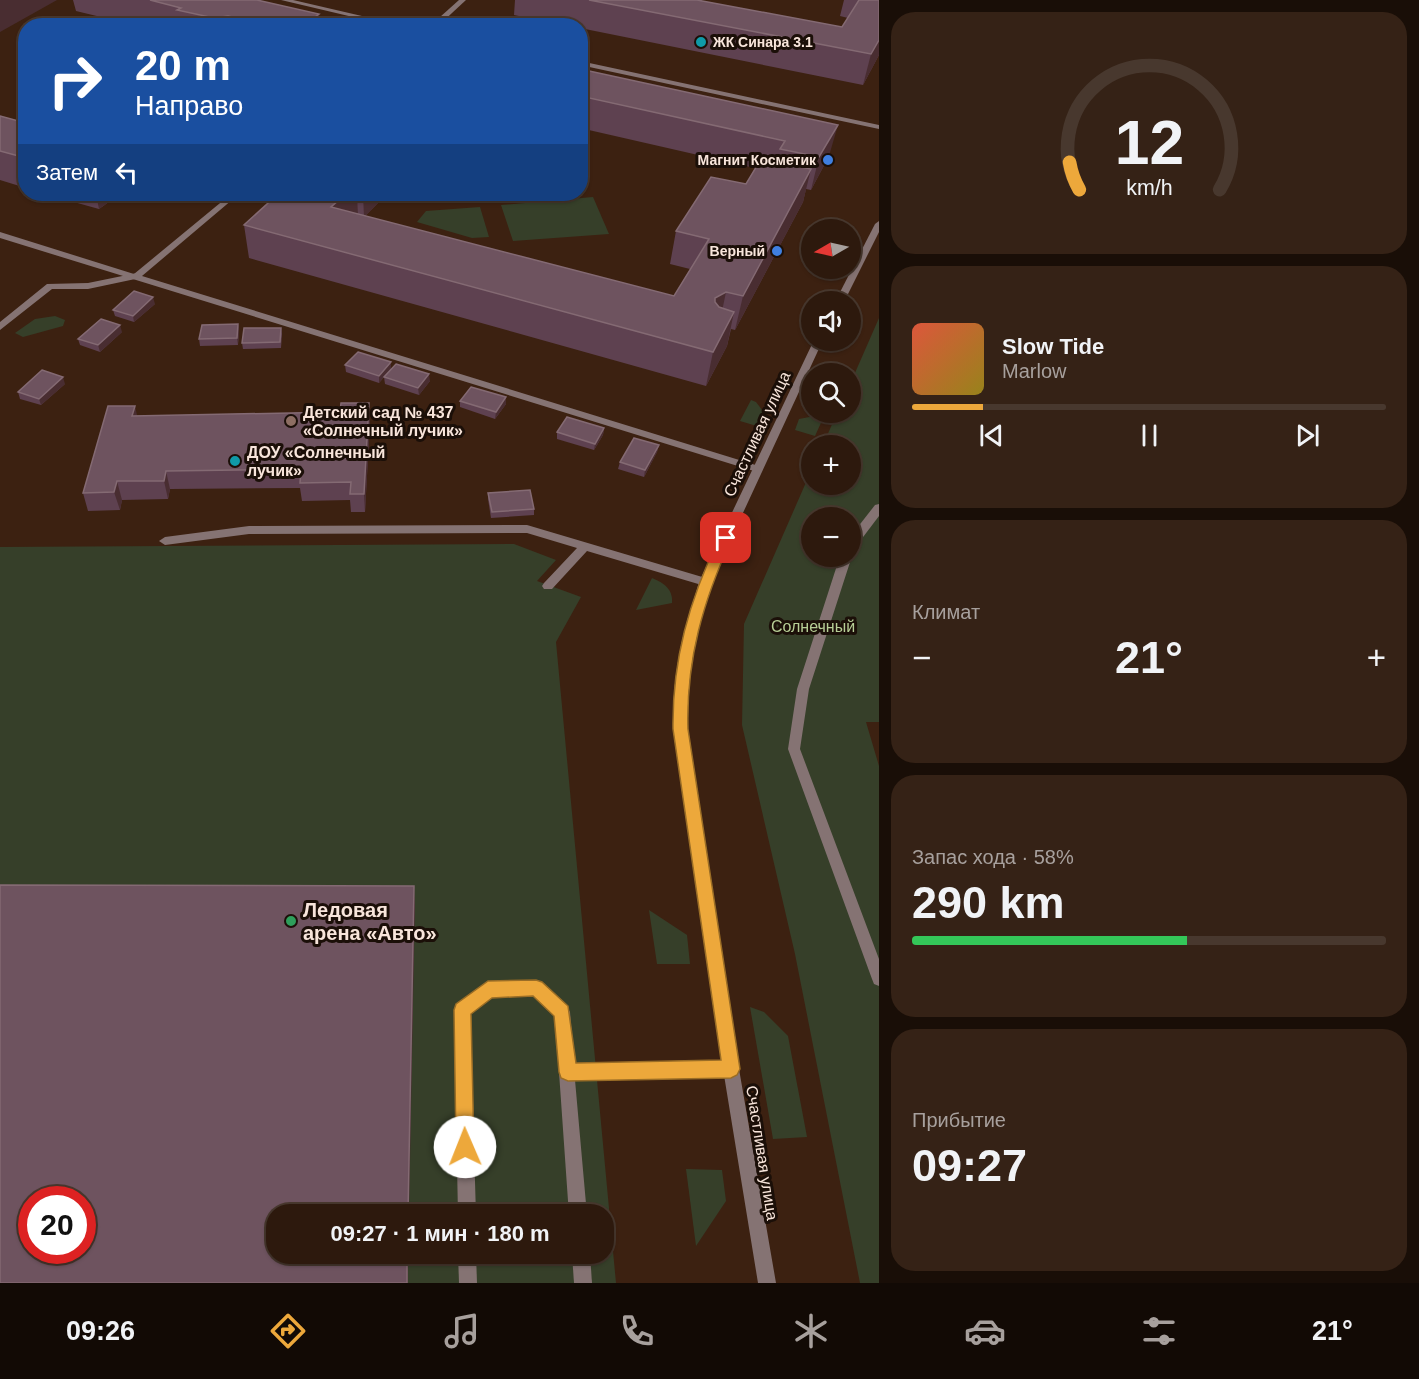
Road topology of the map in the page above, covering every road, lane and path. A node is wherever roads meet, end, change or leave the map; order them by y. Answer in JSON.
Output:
{"nodes":[{"id":1,"x":285,"y":0,"type":"edge"},
{"id":2,"x":463,"y":0,"type":"edge"},
{"id":3,"x":366,"y":18,"type":"edge"},
{"id":4,"x":442,"y":18,"type":"edge"},
{"id":5,"x":588,"y":65,"type":"edge"},
{"id":6,"x":879,"y":127,"type":"edge"},
{"id":7,"x":227,"y":201,"type":"edge"},
{"id":8,"x":879,"y":224,"type":"edge"},
{"id":9,"x":0,"y":235,"type":"edge"},
{"id":10,"x":137,"y":276,"type":"junction"},
{"id":11,"x":845,"y":291,"type":"edge"},
{"id":12,"x":0,"y":327,"type":"edge"},
{"id":13,"x":814,"y":351,"type":"edge"},
{"id":14,"x":758,"y":469,"type":"junction"},
{"id":15,"x":879,"y":508,"type":"edge"},
{"id":16,"x":861,"y":532,"type":"edge"},
{"id":17,"x":165,"y":541,"type":"dead end"},
{"id":18,"x":584,"y":547,"type":"junction"},
{"id":19,"x":842,"y":567,"type":"edge"},
{"id":20,"x":705,"y":582,"type":"junction"},
{"id":21,"x":548,"y":586,"type":"dead end"},
{"id":22,"x":879,"y":979,"type":"edge"},
{"id":23,"x":731,"y":1069,"type":"junction"},
{"id":24,"x":568,"y":1072,"type":"junction"},
{"id":25,"x":466,"y":1204,"type":"edge"},
{"id":26,"x":577,"y":1204,"type":"edge"},
{"id":27,"x":467,"y":1264,"type":"edge"},
{"id":28,"x":582,"y":1264,"type":"edge"},
{"id":29,"x":468,"y":1283,"type":"edge"},
{"id":30,"x":583,"y":1283,"type":"edge"},
{"id":31,"x":766,"y":1283,"type":"edge"}],
"edges":[{"from":1,"to":3,"type":"street"},
{"from":2,"to":4,"type":"street"},
{"from":5,"to":6,"type":"street"},
{"from":7,"to":10,"type":"street"},
{"from":8,"to":11,"type":"street"},
{"from":9,"to":10,"type":"street"},
{"from":10,"to":12,"type":"street"},
{"from":10,"to":14,"type":"street"},
{"from":13,"to":14,"type":"street","name":"Счастливая улица"},
{"from":14,"to":20,"type":"street","name":"Счастливая улица"},
{"from":15,"to":16,"type":"street"},
{"from":17,"to":18,"type":"street"},
{"from":18,"to":20,"type":"street"},
{"from":18,"to":21,"type":"street"},
{"from":19,"to":22,"type":"street"},
{"from":20,"to":23,"type":"street","name":"Счастливая улица"},
{"from":23,"to":24,"type":"street"},
{"from":23,"to":31,"type":"street","name":"Счастливая улица"},
{"from":24,"to":25,"type":"street"},
{"from":24,"to":26,"type":"street"},
{"from":27,"to":29,"type":"street"},
{"from":28,"to":30,"type":"street"}]}
